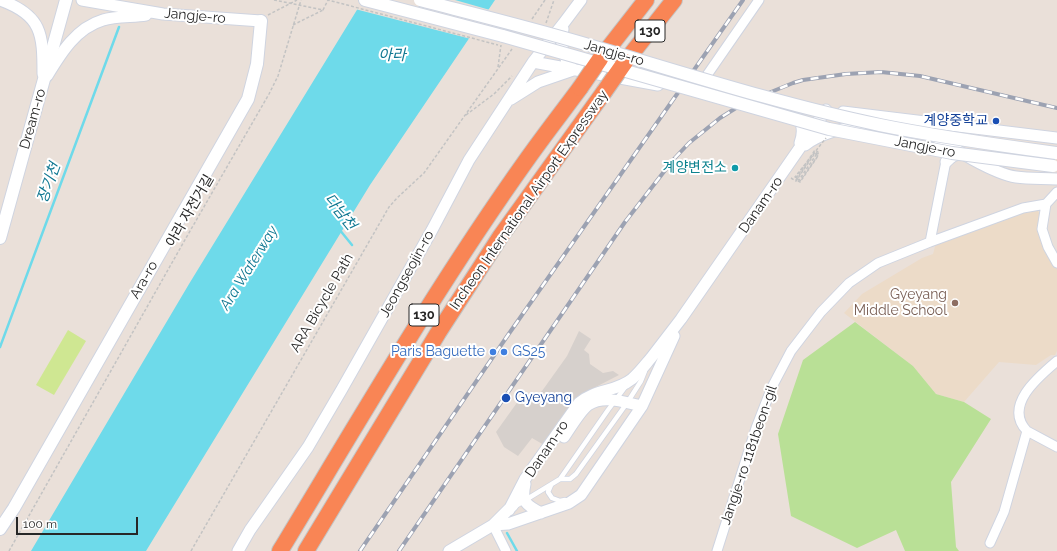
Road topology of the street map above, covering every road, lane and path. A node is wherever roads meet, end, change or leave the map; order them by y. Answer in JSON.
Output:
{"nodes":[{"id":1,"x":0,"y":0,"type":"edge"},
{"id":2,"x":66,"y":0,"type":"edge"},
{"id":3,"x":82,"y":0,"type":"edge"},
{"id":4,"x":124,"y":0,"type":"edge"},
{"id":5,"x":297,"y":0,"type":"edge"},
{"id":6,"x":301,"y":0,"type":"edge"},
{"id":7,"x":365,"y":0,"type":"edge"},
{"id":8,"x":420,"y":0,"type":"edge"},
{"id":9,"x":545,"y":0,"type":"edge"},
{"id":10,"x":581,"y":0,"type":"edge"},
{"id":11,"x":646,"y":0,"type":"edge"},
{"id":12,"x":674,"y":0,"type":"edge"},
{"id":13,"x":759,"y":0,"type":"edge"},
{"id":14,"x":142,"y":10,"type":"junction"},
{"id":15,"x":323,"y":10,"type":"dead end"},
{"id":16,"x":163,"y":14,"type":"junction"},
{"id":17,"x":261,"y":21,"type":"junction"},
{"id":18,"x":528,"y":24,"type":"dead end"},
{"id":19,"x":563,"y":24,"type":"junction"},
{"id":20,"x":293,"y":25,"type":"junction"},
{"id":21,"x":503,"y":36,"type":"junction"},
{"id":22,"x":515,"y":43,"type":"dead end"},
{"id":23,"x":533,"y":62,"type":"junction"},
{"id":24,"x":497,"y":69,"type":"junction"},
{"id":25,"x":573,"y":70,"type":"junction"},
{"id":26,"x":515,"y":72,"type":"dead end"},
{"id":27,"x":43,"y":82,"type":"junction"},
{"id":28,"x":696,"y":91,"type":"junction"},
{"id":29,"x":507,"y":101,"type":"junction"},
{"id":30,"x":771,"y":103,"type":"junction"},
{"id":31,"x":826,"y":110,"type":"junction"},
{"id":32,"x":464,"y":117,"type":"junction"},
{"id":33,"x":894,"y":119,"type":"junction"},
{"id":34,"x":911,"y":120,"type":"junction"},
{"id":35,"x":872,"y":123,"type":"junction"},
{"id":36,"x":952,"y":124,"type":"junction"},
{"id":37,"x":827,"y":136,"type":"dead end"},
{"id":38,"x":1057,"y":138,"type":"edge"},
{"id":39,"x":949,"y":146,"type":"junction"},
{"id":40,"x":798,"y":150,"type":"junction"},
{"id":41,"x":1056,"y":153,"type":"edge"},
{"id":42,"x":965,"y":154,"type":"junction"},
{"id":43,"x":946,"y":162,"type":"junction"},
{"id":44,"x":1055,"y":166,"type":"edge"},
{"id":45,"x":1057,"y":179,"type":"edge"},
{"id":46,"x":796,"y":181,"type":"dead end"},
{"id":47,"x":1057,"y":192,"type":"edge"},
{"id":48,"x":1046,"y":204,"type":"junction"},
{"id":49,"x":0,"y":238,"type":"edge"},
{"id":50,"x":930,"y":242,"type":"junction"},
{"id":51,"x":1057,"y":263,"type":"edge"},
{"id":52,"x":681,"y":319,"type":"junction"},
{"id":53,"x":650,"y":359,"type":"junction"},
{"id":54,"x":1057,"y":361,"type":"edge"},
{"id":55,"x":632,"y":379,"type":"junction"},
{"id":56,"x":615,"y":400,"type":"junction"},
{"id":57,"x":627,"y":403,"type":"junction"},
{"id":58,"x":642,"y":406,"type":"junction"},
{"id":59,"x":1027,"y":432,"type":"junction"},
{"id":60,"x":1057,"y":447,"type":"edge"},
{"id":61,"x":560,"y":479,"type":"junction"},
{"id":62,"x":525,"y":480,"type":"junction"},
{"id":63,"x":551,"y":485,"type":"junction"},
{"id":64,"x":581,"y":495,"type":"junction"},
{"id":65,"x":524,"y":497,"type":"junction"},
{"id":66,"x":509,"y":510,"type":"junction"},
{"id":67,"x":541,"y":512,"type":"junction"},
{"id":68,"x":493,"y":525,"type":"junction"},
{"id":69,"x":0,"y":529,"type":"edge"},
{"id":70,"x":990,"y":543,"type":"dead end"},
{"id":71,"x":9,"y":551,"type":"edge"},
{"id":72,"x":191,"y":551,"type":"edge"},
{"id":73,"x":238,"y":551,"type":"edge"},
{"id":74,"x":280,"y":551,"type":"edge"},
{"id":75,"x":306,"y":551,"type":"edge"},
{"id":76,"x":449,"y":551,"type":"edge"},
{"id":77,"x":506,"y":551,"type":"edge"},
{"id":78,"x":717,"y":551,"type":"edge"}],
"edges":[{"from":1,"to":27,"type":"street"},
{"from":2,"to":27,"type":"main road","name":"Dream-ro"},
{"from":3,"to":14,"type":"street","name":"Jangje-ro"},
{"from":4,"to":14,"type":"street"},
{"from":5,"to":17,"type":"path"},
{"from":6,"to":20,"type":"path","name":"아라 자전거길"},
{"from":7,"to":21,"type":"main road","name":"Jangje-ro"},
{"from":8,"to":35,"type":"main road","name":"Jangje-ro","bridge":true},
{"from":9,"to":18,"type":"path"},
{"from":10,"to":19,"type":"street","name":"Jeongseojin-ro"},
{"from":11,"to":74,"type":"highway","name":"Incheon International Airport Expressway","number":"130","bridge":true},
{"from":12,"to":75,"type":"highway","name":"Incheon International Airport Expressway","number":"130","bridge":true},
{"from":13,"to":28,"type":"street"},
{"from":14,"to":16,"type":"street","name":"Jangje-ro"},
{"from":15,"to":20,"type":"path"},
{"from":16,"to":17,"type":"street","name":"Jangje-ro"},
{"from":16,"to":27,"type":"street"},
{"from":17,"to":69,"type":"main road","name":"Ara-ro"},
{"from":19,"to":23,"type":"street","name":"Jeongseojin-ro"},
{"from":19,"to":25,"type":"street"},
{"from":20,"to":71,"type":"path","name":"아라 자전거길"},
{"from":21,"to":24,"type":"path"},
{"from":21,"to":44,"type":"main road","name":"Jangje-ro","bridge":true},
{"from":22,"to":24,"type":"path","name":"ARA Bicycle Path"},
{"from":23,"to":25,"type":"street","name":"Jangje-ro"},
{"from":23,"to":29,"type":"street","name":"Jeongseojin-ro"},
{"from":24,"to":32,"type":"path","name":"ARA Bicycle Path"},
{"from":25,"to":28,"type":"street","name":"Jangje-ro"},
{"from":25,"to":29,"type":"street"},
{"from":26,"to":32,"type":"path"},
{"from":27,"to":49,"type":"main road","name":"Dream-ro"},
{"from":28,"to":30,"type":"street","name":"Jangje-ro"},
{"from":29,"to":73,"type":"street","name":"Jeongseojin-ro"},
{"from":30,"to":31,"type":"street","name":"Jangje-ro"},
{"from":30,"to":40,"type":"street"},
{"from":31,"to":33,"type":"street","name":"Jangje-ro"},
{"from":31,"to":40,"type":"street","name":"Danam-ro"},
{"from":32,"to":72,"type":"path","name":"ARA Bicycle Path"},
{"from":33,"to":34,"type":"street","name":"Jangje-ro"},
{"from":33,"to":35,"type":"street"},
{"from":34,"to":36,"type":"street","name":"Jangje-ro"},
{"from":34,"to":39,"type":"street","name":"Jangje-ro"},
{"from":35,"to":40,"type":"street"},
{"from":35,"to":41,"type":"main road","name":"Jangje-ro","bridge":true},
{"from":36,"to":38,"type":"street","name":"Jangje-ro"},
{"from":36,"to":39,"type":"street"},
{"from":37,"to":46,"type":"path","bridge":true},
{"from":39,"to":42,"type":"street","name":"Jangje-ro"},
{"from":39,"to":43,"type":"street"},
{"from":40,"to":52,"type":"street","name":"Danam-ro"},
{"from":42,"to":43,"type":"street"},
{"from":42,"to":45,"type":"street","name":"Jangje-ro"},
{"from":43,"to":50,"type":"street"},
{"from":47,"to":48,"type":"street"},
{"from":48,"to":50,"type":"street","name":"Jangje-ro 1181beon-gil"},
{"from":48,"to":51,"type":"street"},
{"from":50,"to":78,"type":"street","name":"Jangje-ro 1181beon-gil"},
{"from":52,"to":53,"type":"street","name":"Danam-ro"},
{"from":52,"to":58,"type":"street","name":"Danam-ro"},
{"from":53,"to":55,"type":"street","name":"Danam-ro"},
{"from":53,"to":57,"type":"lane"},
{"from":54,"to":59,"type":"street"},
{"from":55,"to":56,"type":"lane"},
{"from":55,"to":62,"type":"street","name":"Danam-ro"},
{"from":56,"to":57,"type":"street","name":"Danam-ro"},
{"from":56,"to":61,"type":"lane"},
{"from":56,"to":65,"type":"street","name":"Danam-ro"},
{"from":57,"to":58,"type":"street","name":"Danam-ro"},
{"from":57,"to":61,"type":"lane"},
{"from":58,"to":64,"type":"street","name":"Danam-ro"},
{"from":59,"to":60,"type":"street"},
{"from":59,"to":70,"type":"street"},
{"from":61,"to":63,"type":"lane"},
{"from":62,"to":65,"type":"street"},
{"from":62,"to":66,"type":"street","name":"Danam-ro"},
{"from":63,"to":64,"type":"lane"},
{"from":63,"to":65,"type":"lane"},
{"from":64,"to":67,"type":"street","name":"Danam-ro"},
{"from":65,"to":66,"type":"street","name":"Danam-ro"},
{"from":65,"to":67,"type":"street"},
{"from":66,"to":68,"type":"street","name":"Danam-ro"},
{"from":67,"to":68,"type":"street","name":"Danam-ro"},
{"from":68,"to":76,"type":"street","name":"Danam-ro"},
{"from":68,"to":77,"type":"street"}]}
